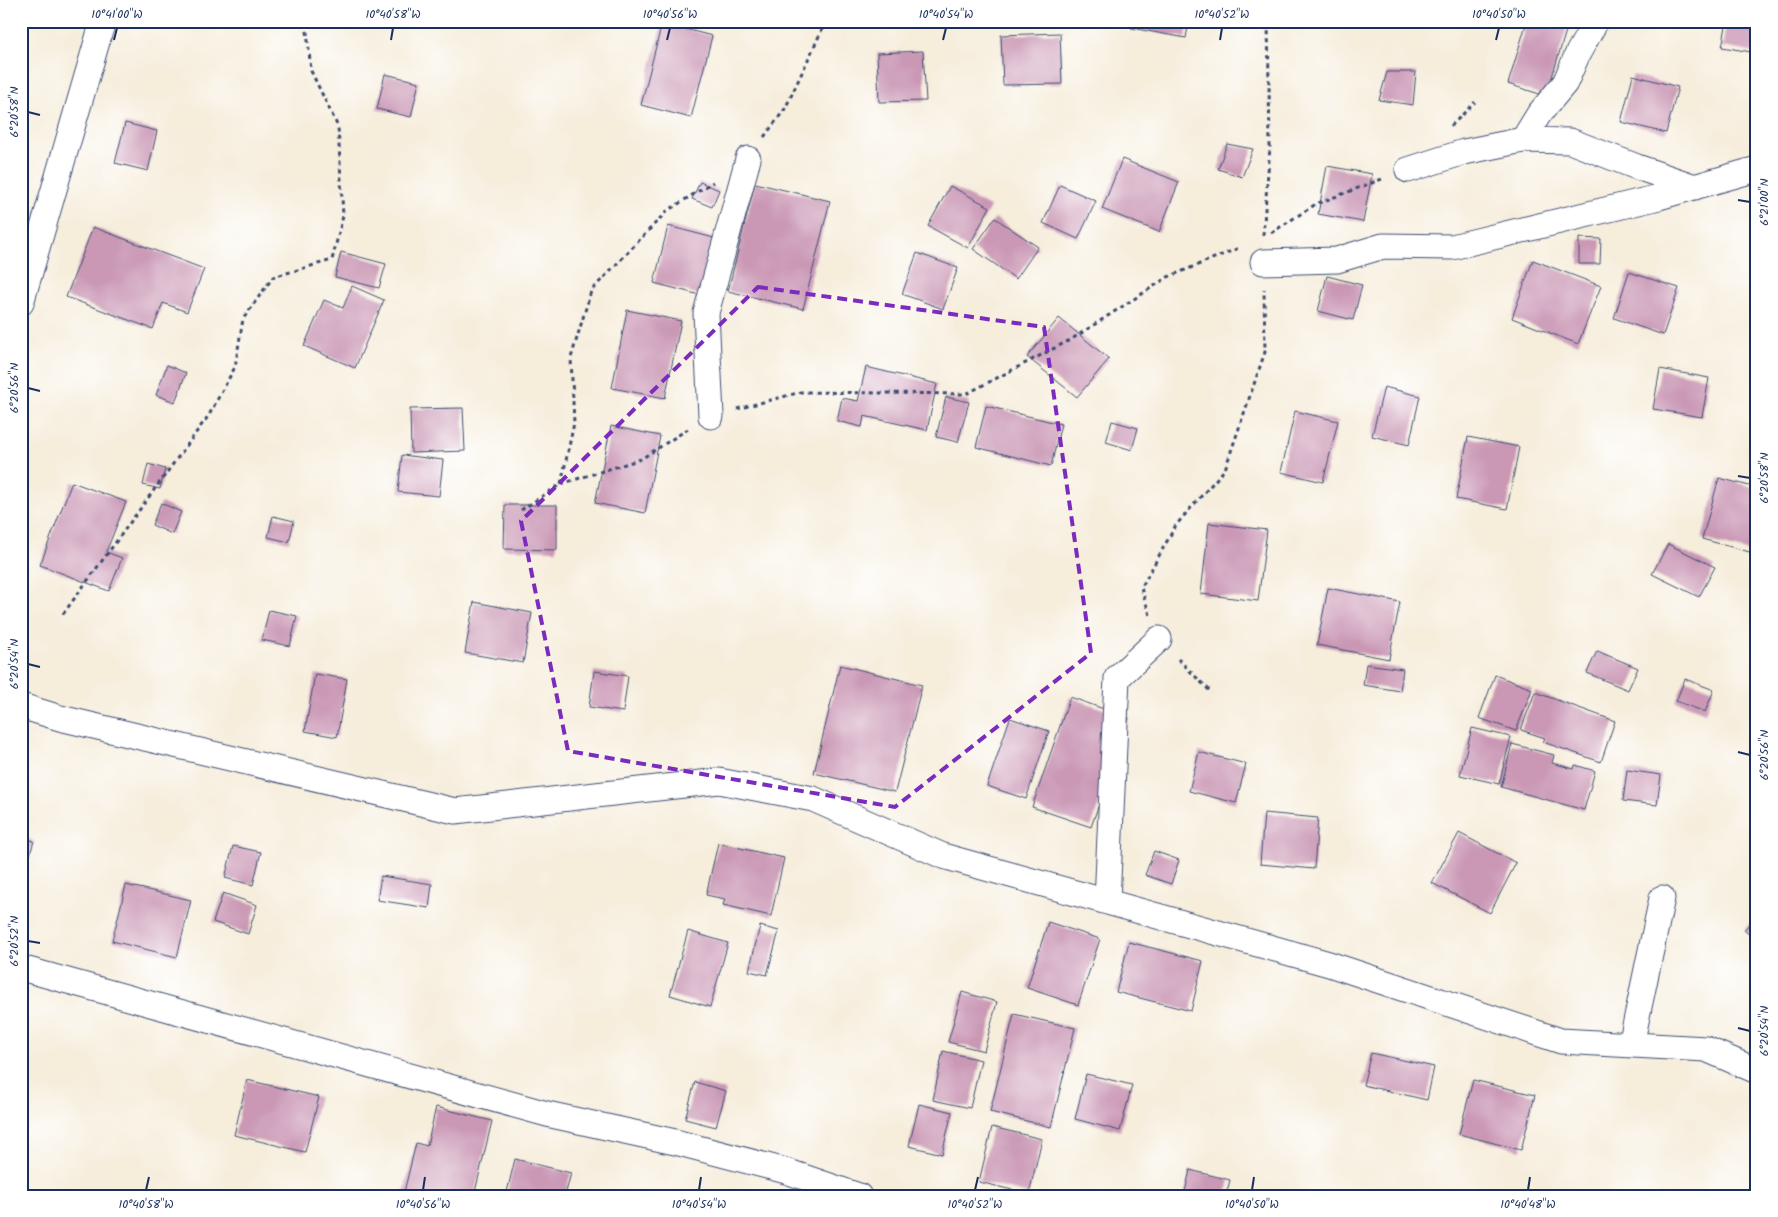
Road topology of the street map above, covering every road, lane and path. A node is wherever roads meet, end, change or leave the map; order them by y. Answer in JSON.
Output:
{"nodes":[{"id":1,"x":102,"y":21,"type":"edge"},
{"id":2,"x":306,"y":21,"type":"edge"},
{"id":3,"x":826,"y":21,"type":"edge"},
{"id":4,"x":1268,"y":21,"type":"edge"},
{"id":5,"x":1596,"y":21,"type":"edge"},
{"id":6,"x":1475,"y":102,"type":"dead end"},
{"id":7,"x":1448,"y":129,"type":"dead end"},
{"id":8,"x":1523,"y":140,"type":"junction"},
{"id":9,"x":748,"y":160,"type":"junction"},
{"id":10,"x":1408,"y":170,"type":"joint"},
{"id":11,"x":1757,"y":170,"type":"edge"},
{"id":12,"x":1695,"y":187,"type":"junction"},
{"id":13,"x":1255,"y":254,"type":"junction"},
{"id":14,"x":21,"y":303,"type":"edge"},
{"id":15,"x":710,"y":416,"type":"junction"},
{"id":16,"x":561,"y":484,"type":"junction"},
{"id":17,"x":521,"y":510,"type":"dead end"},
{"id":18,"x":63,"y":614,"type":"dead end"},
{"id":19,"x":1158,"y":638,"type":"junction"},
{"id":20,"x":1212,"y":693,"type":"dead end"},
{"id":21,"x":21,"y":706,"type":"edge"},
{"id":22,"x":1662,"y":898,"type":"dead end"},
{"id":23,"x":1107,"y":902,"type":"junction"},
{"id":24,"x":21,"y":968,"type":"edge"},
{"id":25,"x":1631,"y":1045,"type":"junction"},
{"id":26,"x":1757,"y":1071,"type":"edge"},
{"id":27,"x":859,"y":1196,"type":"edge"}],
"edges":[{"from":1,"to":14,"type":"street"},
{"from":2,"to":18,"type":"path"},
{"from":3,"to":9,"type":"path"},
{"from":4,"to":10,"type":"path"},
{"from":5,"to":8,"type":"street"},
{"from":6,"to":7,"type":"path"},
{"from":8,"to":10,"type":"street"},
{"from":8,"to":12,"type":"street"},
{"from":9,"to":15,"type":"street"},
{"from":9,"to":16,"type":"path"},
{"from":11,"to":12,"type":"street"},
{"from":12,"to":13,"type":"street"},
{"from":13,"to":15,"type":"path"},
{"from":13,"to":19,"type":"path"},
{"from":15,"to":16,"type":"path"},
{"from":16,"to":17,"type":"path"},
{"from":19,"to":20,"type":"path"},
{"from":19,"to":23,"type":"street"},
{"from":21,"to":23,"type":"street"},
{"from":22,"to":25,"type":"street"},
{"from":23,"to":25,"type":"street"},
{"from":24,"to":27,"type":"street"},
{"from":25,"to":26,"type":"street"}]}
